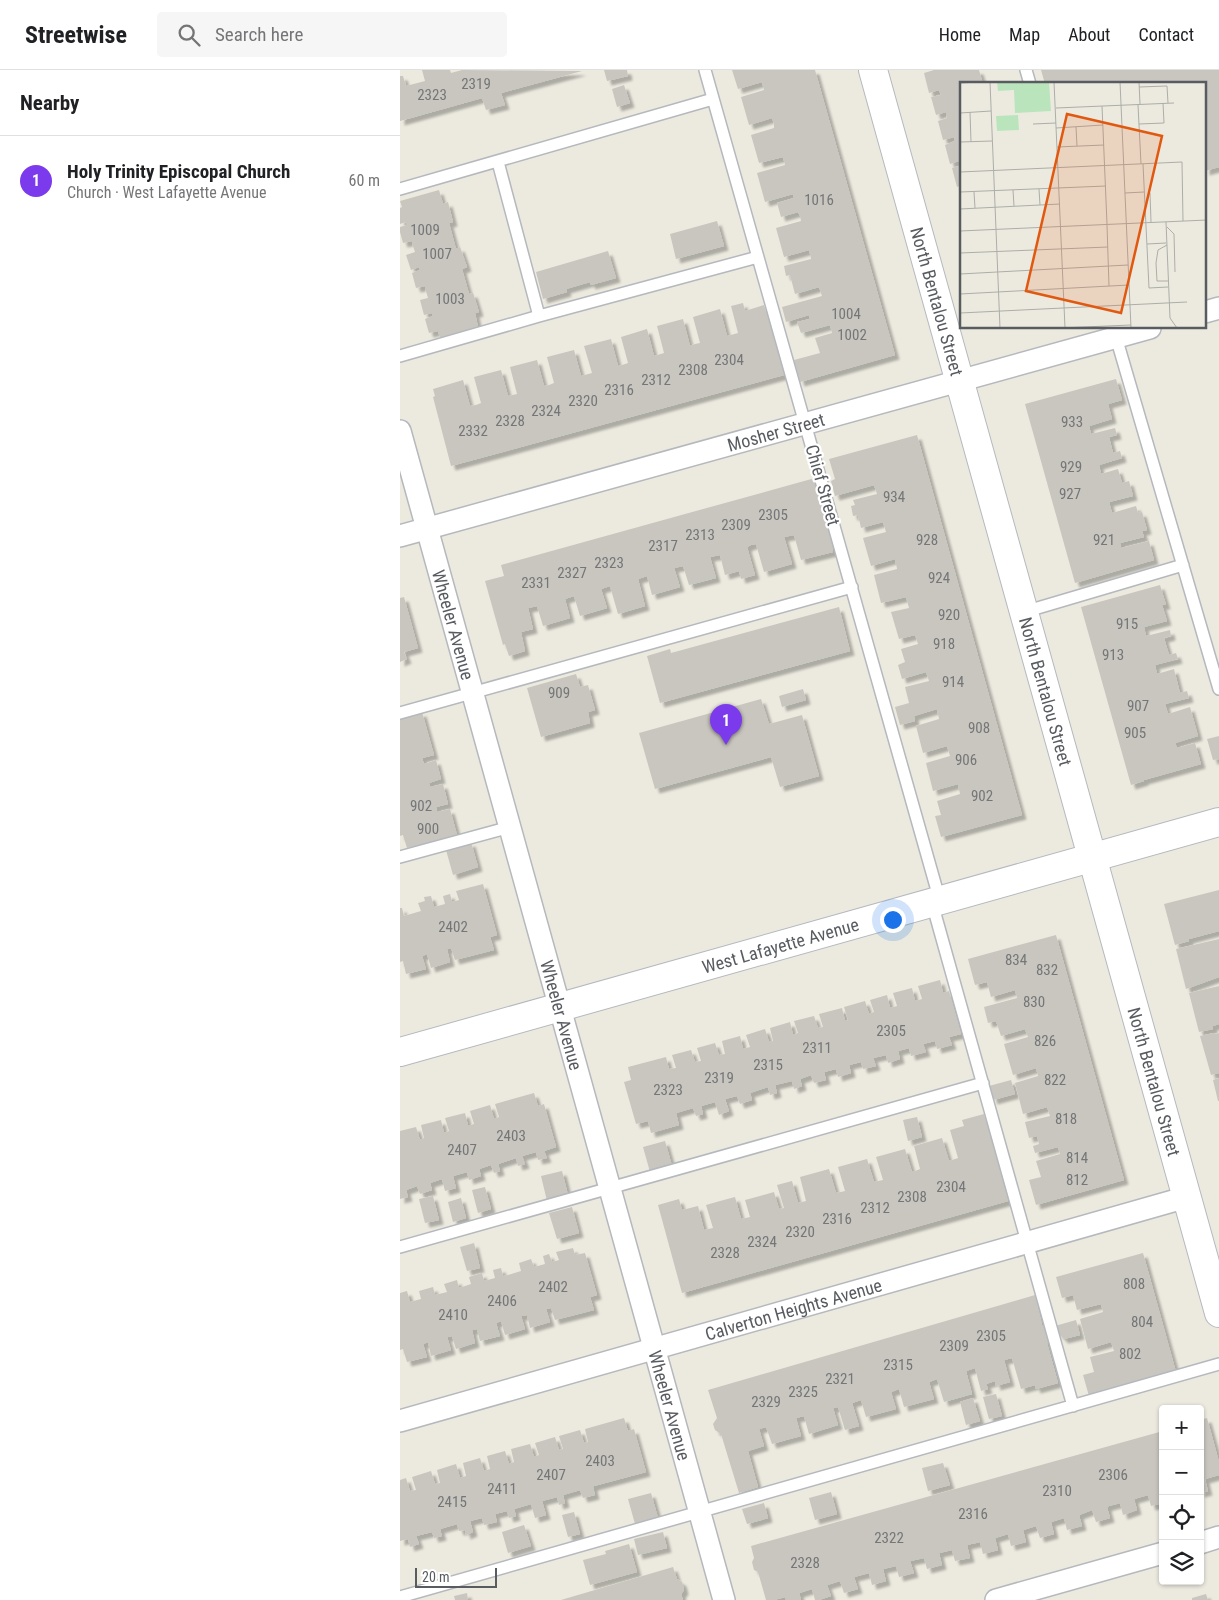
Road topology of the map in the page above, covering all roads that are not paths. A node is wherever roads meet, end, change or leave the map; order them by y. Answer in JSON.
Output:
{"nodes":[{"id":1,"x":705,"y":70,"type":"edge"},
{"id":2,"x":873,"y":70,"type":"edge"},
{"id":3,"x":713,"y":99,"type":"junction"},
{"id":4,"x":498,"y":162,"type":"junction"},
{"id":5,"x":400,"y":189,"type":"edge"},
{"id":6,"x":758,"y":257,"type":"junction"},
{"id":7,"x":1219,"y":308,"type":"edge"},
{"id":8,"x":1206,"y":312,"type":"edge"},
{"id":9,"x":539,"y":316,"type":"junction"},
{"id":10,"x":1144,"y":329,"type":"edge"},
{"id":11,"x":1106,"y":335,"type":"edge"},
{"id":12,"x":400,"y":356,"type":"edge"},
{"id":13,"x":959,"y":380,"type":"junction"},
{"id":14,"x":805,"y":422,"type":"junction"},
{"id":15,"x":400,"y":431,"type":"edge"},
{"id":16,"x":427,"y":528,"type":"junction"},
{"id":17,"x":400,"y":536,"type":"edge"},
{"id":18,"x":1183,"y":565,"type":"junction"},
{"id":19,"x":852,"y":588,"type":"junction"},
{"id":20,"x":1024,"y":612,"type":"junction"},
{"id":21,"x":1219,"y":689,"type":"edge"},
{"id":22,"x":473,"y":693,"type":"junction"},
{"id":23,"x":400,"y":713,"type":"edge"},
{"id":24,"x":1219,"y":822,"type":"edge"},
{"id":25,"x":510,"y":827,"type":"junction"},
{"id":26,"x":400,"y":857,"type":"edge"},
{"id":27,"x":1092,"y":858,"type":"junction"},
{"id":28,"x":936,"y":902,"type":"junction"},
{"id":29,"x":560,"y":1008,"type":"junction"},
{"id":30,"x":400,"y":1052,"type":"edge"},
{"id":31,"x":983,"y":1083,"type":"junction"},
{"id":32,"x":609,"y":1188,"type":"junction"},
{"id":33,"x":1187,"y":1197,"type":"junction"},
{"id":34,"x":1027,"y":1242,"type":"junction"},
{"id":35,"x":400,"y":1247,"type":"edge"},
{"id":36,"x":1219,"y":1313,"type":"edge"},
{"id":37,"x":654,"y":1349,"type":"junction"},
{"id":38,"x":1219,"y":1364,"type":"edge"},
{"id":39,"x":1072,"y":1406,"type":"junction"},
{"id":40,"x":400,"y":1421,"type":"edge"},
{"id":41,"x":699,"y":1512,"type":"junction"},
{"id":42,"x":1219,"y":1537,"type":"edge"},
{"id":43,"x":1204,"y":1542,"type":"edge"},
{"id":44,"x":1159,"y":1554,"type":"edge"},
{"id":45,"x":400,"y":1596,"type":"edge"},
{"id":46,"x":724,"y":1600,"type":"edge"},
{"id":47,"x":996,"y":1600,"type":"edge"}],
"edges":[{"from":1,"to":3,"type":"lane","name":"Chief Street"},
{"from":2,"to":13,"type":"street","name":"North Bentalou Street"},
{"from":3,"to":4,"type":"lane"},
{"from":3,"to":6,"type":"lane","name":"Chief Street"},
{"from":4,"to":5,"type":"lane"},
{"from":4,"to":9,"type":"lane"},
{"from":6,"to":9,"type":"lane"},
{"from":6,"to":14,"type":"lane","name":"Chief Street"},
{"from":7,"to":8,"type":"street"},
{"from":9,"to":12,"type":"lane"},
{"from":10,"to":11,"type":"street","name":"Mosher Street"},
{"from":11,"to":13,"type":"street","name":"Mosher Street"},
{"from":11,"to":18,"type":"lane"},
{"from":13,"to":14,"type":"street","name":"Mosher Street"},
{"from":13,"to":20,"type":"street","name":"North Bentalou Street"},
{"from":14,"to":16,"type":"street","name":"Mosher Street"},
{"from":14,"to":19,"type":"lane","name":"Chief Street"},
{"from":15,"to":16,"type":"street","name":"Wheeler Avenue"},
{"from":16,"to":17,"type":"street","name":"Mosher Street"},
{"from":16,"to":22,"type":"street","name":"Wheeler Avenue"},
{"from":18,"to":20,"type":"lane"},
{"from":18,"to":21,"type":"lane"},
{"from":19,"to":22,"type":"lane"},
{"from":19,"to":28,"type":"lane","name":"Chief Street"},
{"from":20,"to":27,"type":"street","name":"North Bentalou Street"},
{"from":22,"to":23,"type":"lane"},
{"from":22,"to":25,"type":"street","name":"Wheeler Avenue"},
{"from":24,"to":27,"type":"street","name":"West Lafayette Avenue"},
{"from":25,"to":26,"type":"lane"},
{"from":25,"to":29,"type":"street","name":"Wheeler Avenue"},
{"from":27,"to":28,"type":"street","name":"West Lafayette Avenue"},
{"from":27,"to":33,"type":"street","name":"North Bentalou Street"},
{"from":28,"to":29,"type":"street","name":"West Lafayette Avenue"},
{"from":28,"to":31,"type":"lane","name":"Chief Street"},
{"from":29,"to":30,"type":"street","name":"West Lafayette Avenue"},
{"from":29,"to":32,"type":"street","name":"Wheeler Avenue"},
{"from":31,"to":32,"type":"lane"},
{"from":31,"to":34,"type":"lane","name":"Chief Street"},
{"from":32,"to":35,"type":"lane"},
{"from":32,"to":37,"type":"street","name":"Wheeler Avenue"},
{"from":33,"to":34,"type":"street","name":"Calverton Heights Avenue"},
{"from":33,"to":36,"type":"street","name":"North Bentalou Street"},
{"from":34,"to":37,"type":"street","name":"Calverton Heights Avenue"},
{"from":34,"to":39,"type":"lane","name":"Chief Street"},
{"from":37,"to":40,"type":"street","name":"Calverton Heights Avenue"},
{"from":37,"to":41,"type":"street","name":"Wheeler Avenue"},
{"from":38,"to":39,"type":"lane"},
{"from":39,"to":41,"type":"lane"},
{"from":41,"to":45,"type":"lane"},
{"from":41,"to":46,"type":"street","name":"Wheeler Avenue"},
{"from":42,"to":43,"type":"street"},
{"from":44,"to":47,"type":"street"}]}
